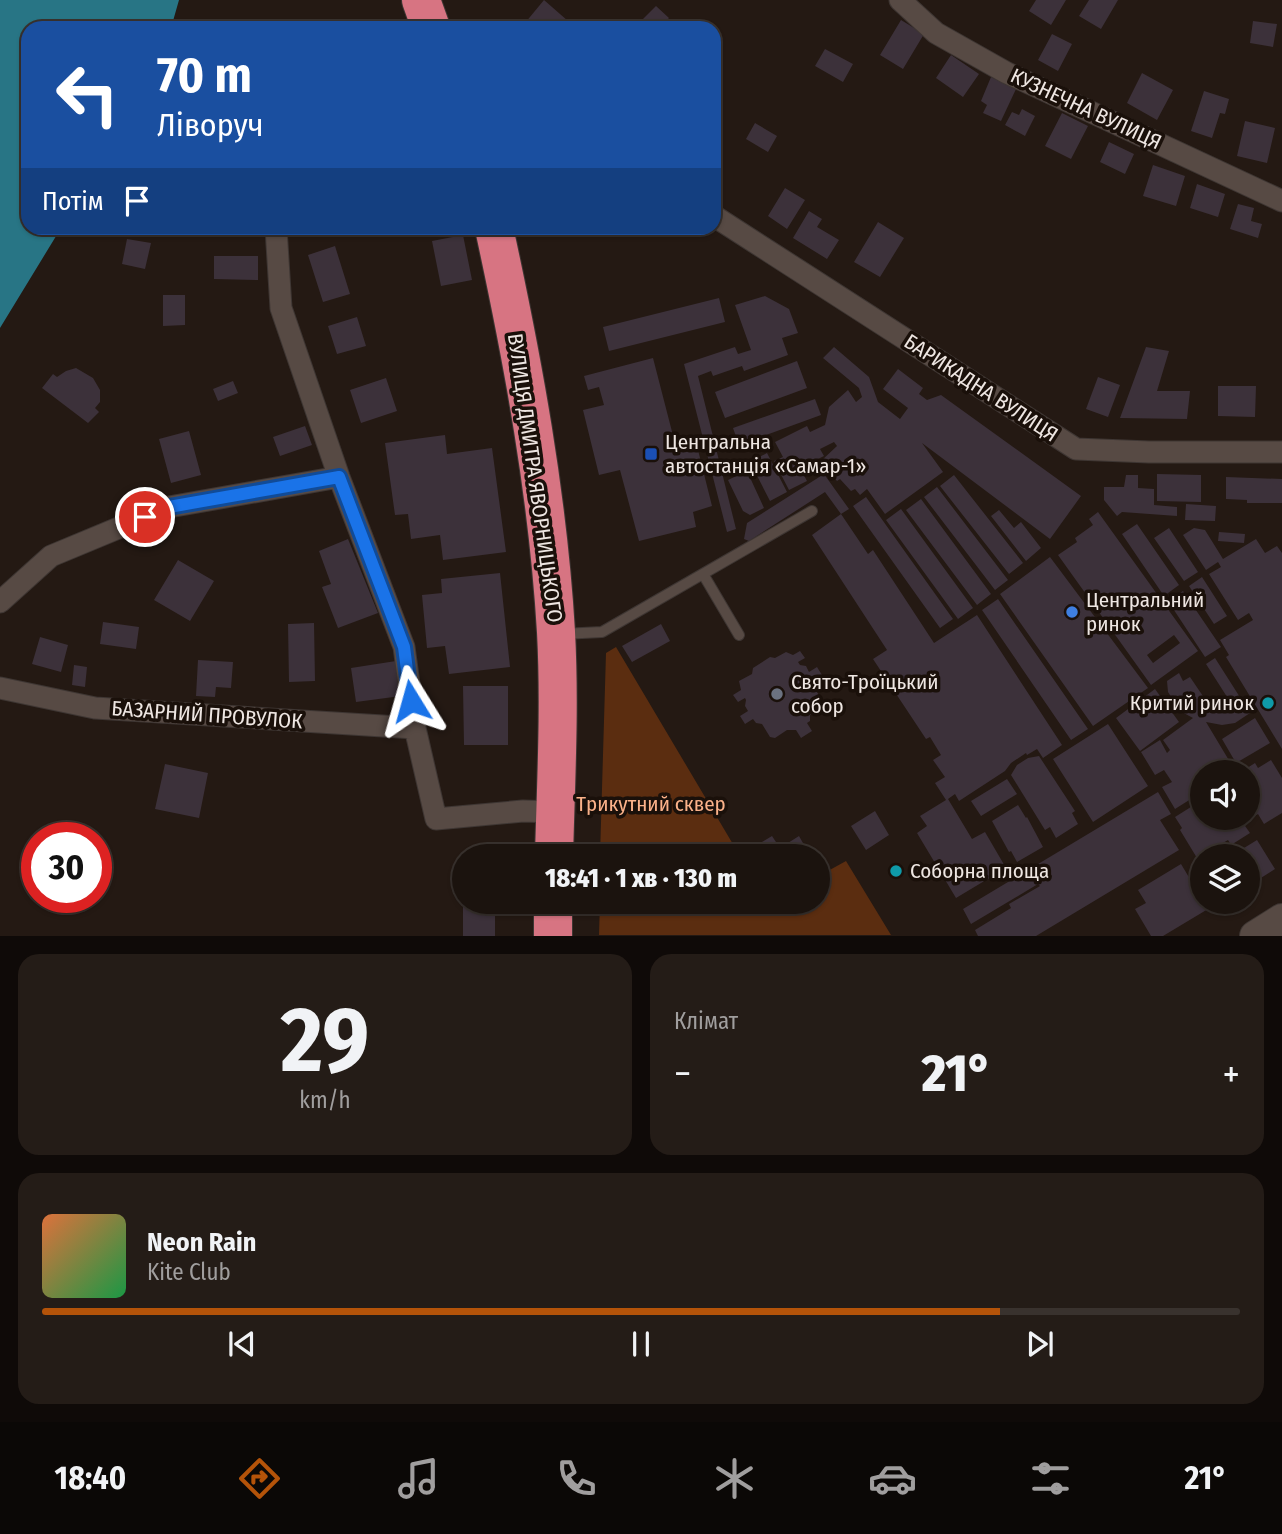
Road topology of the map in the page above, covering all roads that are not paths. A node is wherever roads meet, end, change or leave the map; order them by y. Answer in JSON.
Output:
{"nodes":[{"id":1,"x":421,"y":0,"type":"edge"},
{"id":2,"x":900,"y":0,"type":"edge"},
{"id":3,"x":428,"y":21,"type":"edge"},
{"id":4,"x":1282,"y":201,"type":"edge"},
{"id":5,"x":721,"y":221,"type":"edge"},
{"id":6,"x":276,"y":235,"type":"edge"},
{"id":7,"x":495,"y":235,"type":"edge"},
{"id":8,"x":1282,"y":452,"type":"edge"},
{"id":9,"x":339,"y":477,"type":"junction"},
{"id":10,"x":812,"y":511,"type":"dead end"},
{"id":11,"x":704,"y":574,"type":"junction"},
{"id":12,"x":0,"y":602,"type":"edge"},
{"id":13,"x":556,"y":634,"type":"junction"},
{"id":14,"x":739,"y":635,"type":"dead end"},
{"id":15,"x":0,"y":688,"type":"edge"},
{"id":16,"x":415,"y":728,"type":"junction"},
{"id":17,"x":555,"y":811,"type":"junction"},
{"id":18,"x":554,"y":844,"type":"edge"},
{"id":19,"x":553,"y":914,"type":"edge"},
{"id":20,"x":1282,"y":919,"type":"edge"},
{"id":21,"x":553,"y":936,"type":"edge"},
{"id":22,"x":1255,"y":936,"type":"edge"}],
"edges":[{"from":1,"to":3,"type":"highway"},
{"from":2,"to":4,"type":"street","name":"КУЗНЕЧНА ВУЛИЦЯ"},
{"from":5,"to":8,"type":"street","name":"БАРИКАДНА ВУЛИЦЯ"},
{"from":6,"to":9,"type":"street"},
{"from":7,"to":13,"type":"highway","name":"ВУЛИЦЯ ДМИТРА ЯВОРНИЦЬКОГО"},
{"from":9,"to":12,"type":"street"},
{"from":9,"to":16,"type":"street"},
{"from":10,"to":11,"type":"lane"},
{"from":11,"to":13,"type":"lane"},
{"from":11,"to":14,"type":"lane"},
{"from":13,"to":17,"type":"highway","name":"ВУЛИЦЯ ДМИТРА ЯВОРНИЦЬКОГО"},
{"from":15,"to":16,"type":"street","name":"БАЗАРНИЙ ПРОВУЛОК"},
{"from":16,"to":17,"type":"street"},
{"from":17,"to":18,"type":"highway","name":"ВУЛИЦЯ ДМИТРА ЯВОРНИЦЬКОГО"},
{"from":19,"to":21,"type":"highway"},
{"from":20,"to":22,"type":"street"}]}
